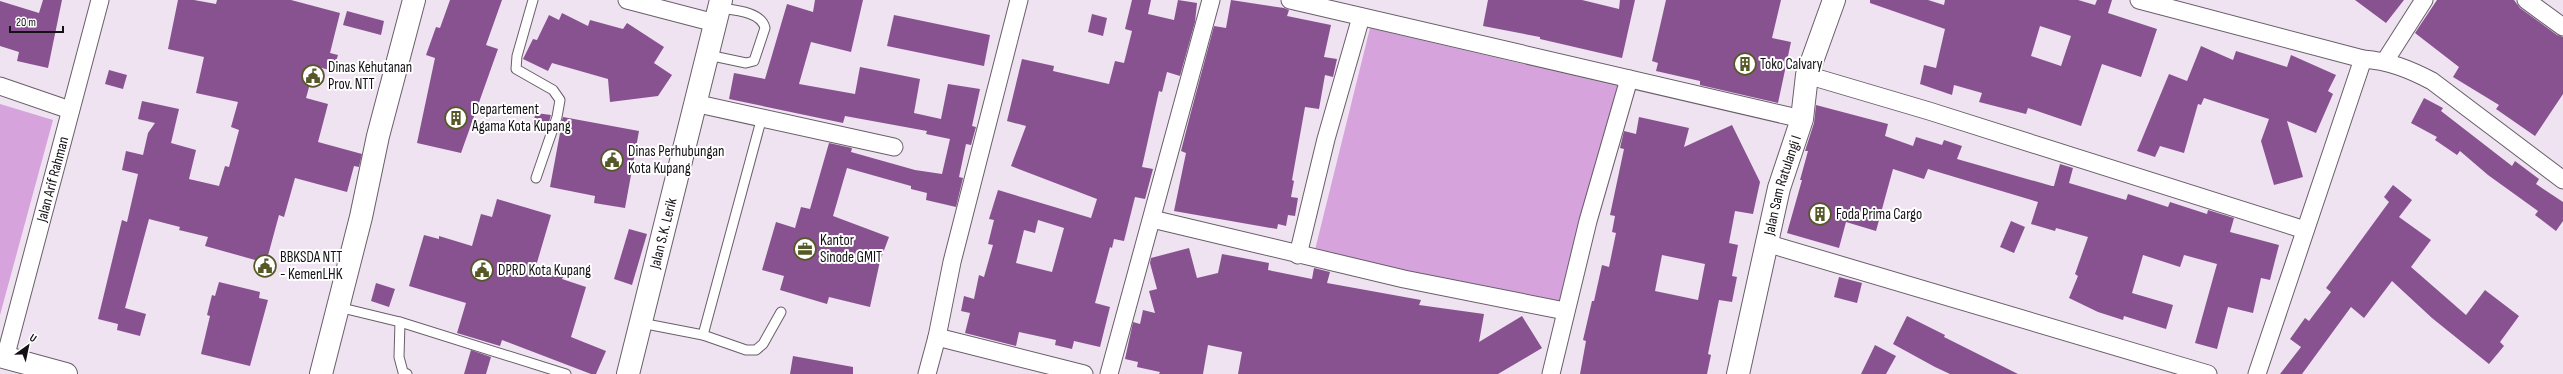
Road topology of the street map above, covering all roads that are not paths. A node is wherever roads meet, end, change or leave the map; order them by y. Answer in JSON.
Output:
{"nodes":[{"id":1,"x":100,"y":0,"type":"edge"},
{"id":2,"x":414,"y":0,"type":"edge"},
{"id":3,"x":533,"y":0,"type":"edge"},
{"id":4,"x":627,"y":0,"type":"edge"},
{"id":5,"x":1019,"y":0,"type":"edge"},
{"id":6,"x":1211,"y":0,"type":"edge"},
{"id":7,"x":1290,"y":0,"type":"edge"},
{"id":8,"x":1834,"y":0,"type":"edge"},
{"id":9,"x":2139,"y":0,"type":"edge"},
{"id":10,"x":2424,"y":0,"type":"edge"},
{"id":11,"x":2526,"y":0,"type":"edge"},
{"id":12,"x":718,"y":11,"type":"edge"},
{"id":13,"x":1361,"y":17,"type":"junction"},
{"id":14,"x":2563,"y":27,"type":"edge"},
{"id":15,"x":708,"y":56,"type":"junction"},
{"id":16,"x":2363,"y":59,"type":"junction"},
{"id":17,"x":2385,"y":61,"type":"junction"},
{"id":18,"x":1807,"y":75,"type":"junction"},
{"id":19,"x":1629,"y":79,"type":"junction"},
{"id":20,"x":0,"y":86,"type":"edge"},
{"id":21,"x":694,"y":103,"type":"junction"},
{"id":22,"x":70,"y":110,"type":"junction"},
{"id":23,"x":762,"y":117,"type":"junction"},
{"id":24,"x":1802,"y":119,"type":"junction"},
{"id":25,"x":894,"y":147,"type":"dead end"},
{"id":26,"x":536,"y":178,"type":"dead end"},
{"id":27,"x":2563,"y":180,"type":"edge"},
{"id":28,"x":1152,"y":219,"type":"junction"},
{"id":29,"x":2305,"y":230,"type":"junction"},
{"id":30,"x":1766,"y":243,"type":"junction"},
{"id":31,"x":1298,"y":255,"type":"junction"},
{"id":32,"x":338,"y":307,"type":"junction"},
{"id":33,"x":1565,"y":311,"type":"junction"},
{"id":34,"x":781,"y":312,"type":"dead end"},
{"id":35,"x":400,"y":322,"type":"junction"},
{"id":36,"x":641,"y":323,"type":"junction"},
{"id":37,"x":703,"y":335,"type":"junction"},
{"id":38,"x":937,"y":337,"type":"junction"},
{"id":39,"x":3,"y":357,"type":"edge"},
{"id":40,"x":560,"y":373,"type":"edge"},
{"id":41,"x":66,"y":374,"type":"edge"},
{"id":42,"x":321,"y":374,"type":"edge"},
{"id":43,"x":407,"y":374,"type":"edge"},
{"id":44,"x":628,"y":374,"type":"edge"},
{"id":45,"x":927,"y":374,"type":"edge"},
{"id":46,"x":1084,"y":374,"type":"edge"},
{"id":47,"x":1109,"y":374,"type":"edge"},
{"id":48,"x":1551,"y":374,"type":"edge"},
{"id":49,"x":1738,"y":374,"type":"edge"},
{"id":50,"x":2208,"y":374,"type":"edge"},
{"id":51,"x":2257,"y":374,"type":"edge"}],
"edges":[{"from":1,"to":22,"type":"street","name":"Jalan Arif Rahman"},
{"from":2,"to":32,"type":"main road"},
{"from":3,"to":26,"type":"lane"},
{"from":4,"to":12,"type":"street"},
{"from":5,"to":38,"type":"street"},
{"from":6,"to":28,"type":"street"},
{"from":7,"to":13,"type":"street"},
{"from":8,"to":18,"type":"main road","name":"Jalan Sam Ratulangi I"},
{"from":9,"to":16,"type":"street"},
{"from":10,"to":17,"type":"street"},
{"from":11,"to":14,"type":"street"},
{"from":12,"to":15,"type":"main road","name":"Jalan S.K. Lerik"},
{"from":12,"to":15,"type":"lane"},
{"from":13,"to":19,"type":"street"},
{"from":13,"to":31,"type":"street"},
{"from":15,"to":21,"type":"main road","name":"Jalan S.K. Lerik"},
{"from":16,"to":17,"type":"street"},
{"from":16,"to":29,"type":"street"},
{"from":17,"to":27,"type":"street"},
{"from":18,"to":24,"type":"main road","name":"Jalan Sam Ratulangi I"},
{"from":18,"to":29,"type":"street"},
{"from":19,"to":24,"type":"street"},
{"from":19,"to":33,"type":"street"},
{"from":20,"to":22,"type":"street"},
{"from":21,"to":23,"type":"street"},
{"from":21,"to":36,"type":"main road","name":"Jalan S.K. Lerik"},
{"from":22,"to":39,"type":"street","name":"Jalan Arif Rahman"},
{"from":23,"to":25,"type":"street"},
{"from":23,"to":37,"type":"lane"},
{"from":24,"to":30,"type":"main road","name":"Jalan Sam Ratulangi I"},
{"from":28,"to":31,"type":"street"},
{"from":28,"to":47,"type":"street"},
{"from":29,"to":51,"type":"street"},
{"from":30,"to":49,"type":"main road","name":"Jalan Sam Ratulangi I"},
{"from":30,"to":50,"type":"street"},
{"from":31,"to":33,"type":"street"},
{"from":32,"to":35,"type":"lane"},
{"from":32,"to":42,"type":"main road"},
{"from":33,"to":48,"type":"street"},
{"from":34,"to":37,"type":"lane"},
{"from":35,"to":40,"type":"lane"},
{"from":35,"to":43,"type":"lane"},
{"from":36,"to":37,"type":"lane"},
{"from":36,"to":44,"type":"main road","name":"Jalan S.K. Lerik"},
{"from":38,"to":45,"type":"street"},
{"from":38,"to":46,"type":"street"},
{"from":39,"to":41,"type":"main road"}]}
